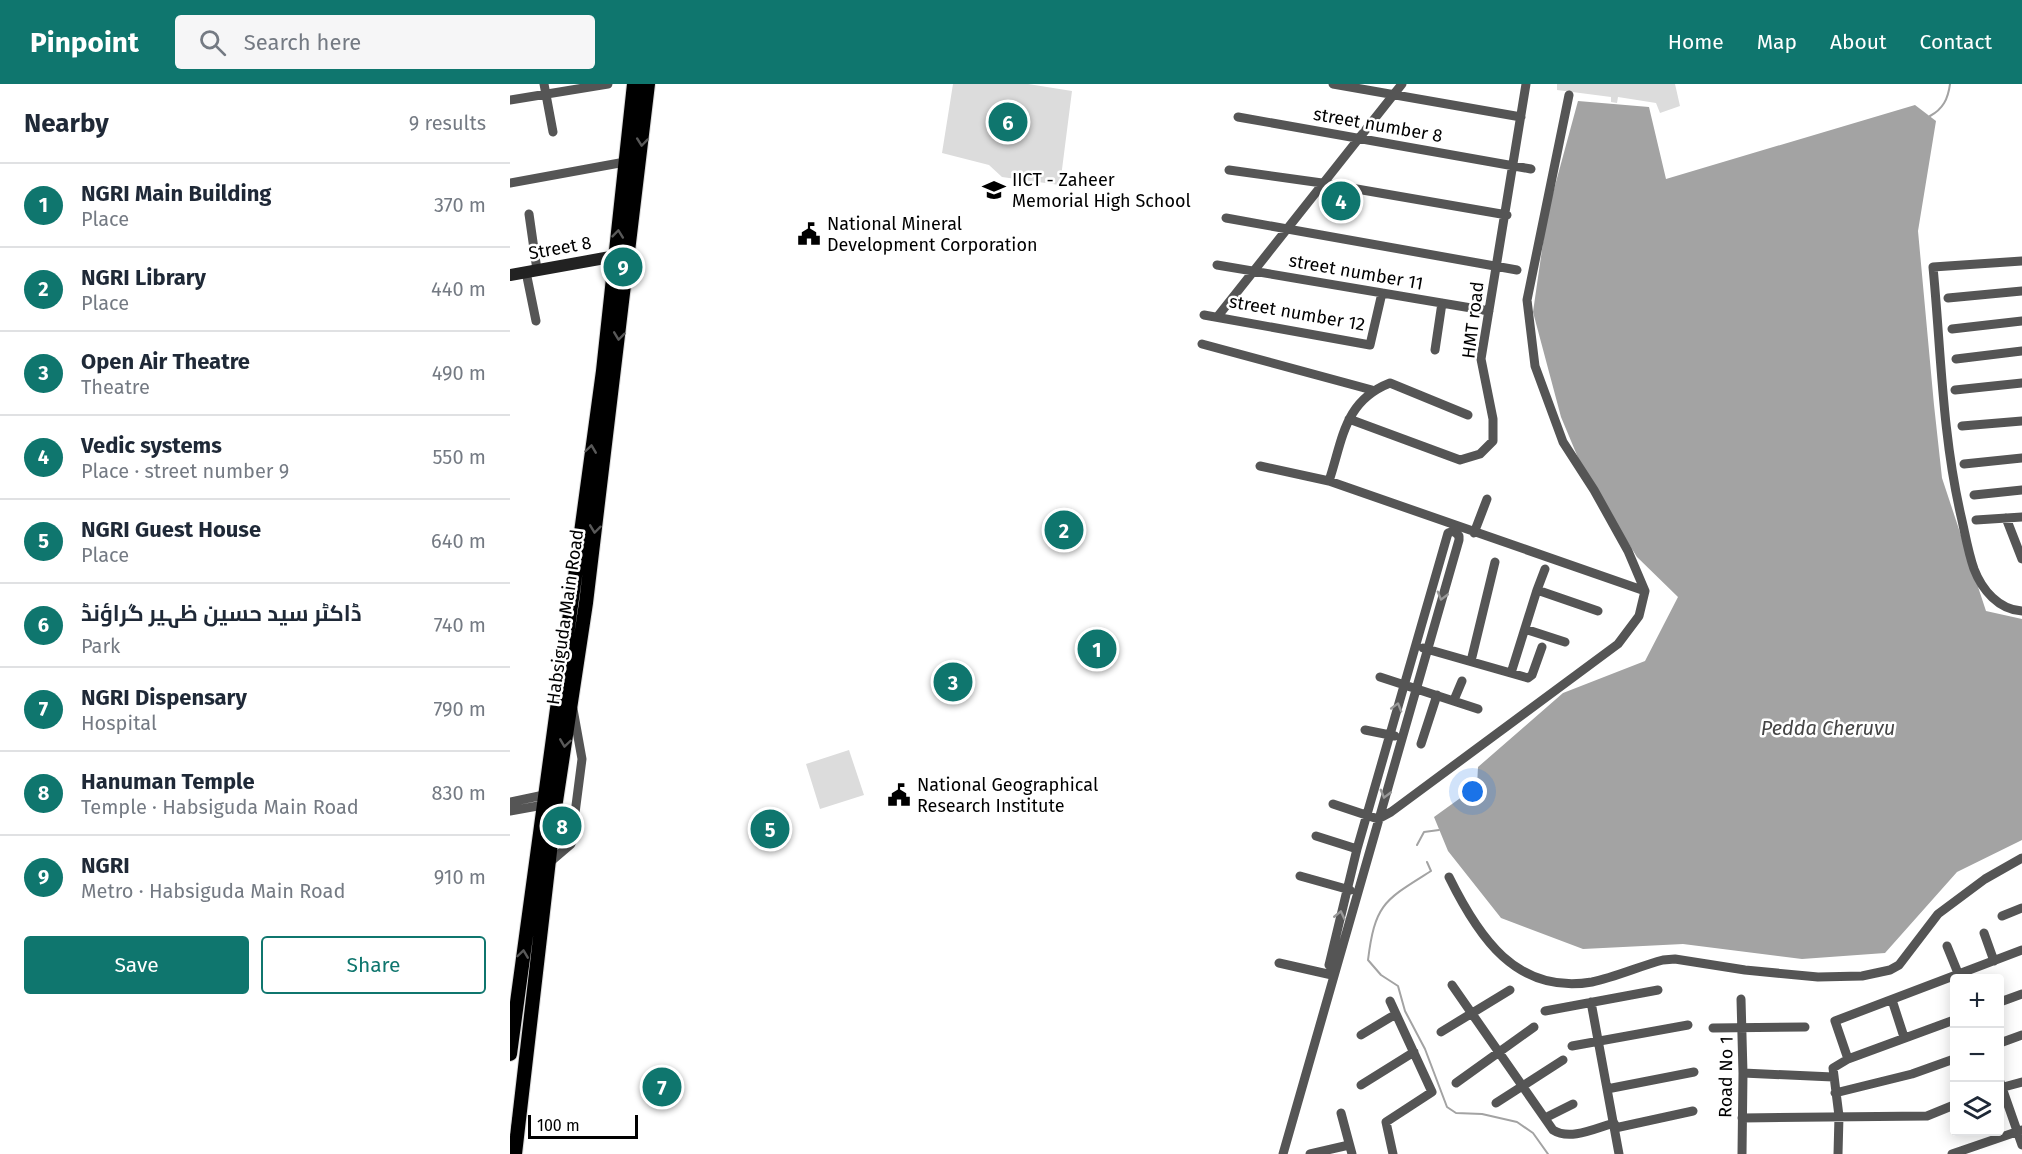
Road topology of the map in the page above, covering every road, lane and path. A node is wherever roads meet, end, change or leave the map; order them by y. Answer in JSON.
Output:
{"nodes":[{"id":1,"x":608,"y":84,"type":"edge"},
{"id":2,"x":634,"y":84,"type":"edge"},
{"id":3,"x":648,"y":84,"type":"edge"},
{"id":4,"x":1333,"y":84,"type":"edge"},
{"id":5,"x":1402,"y":84,"type":"edge"},
{"id":6,"x":1526,"y":84,"type":"edge"},
{"id":7,"x":545,"y":89,"type":"edge"},
{"id":8,"x":1393,"y":94,"type":"junction"},
{"id":9,"x":1569,"y":95,"type":"dead end"},
{"id":10,"x":510,"y":100,"type":"edge"},
{"id":11,"x":1238,"y":117,"type":"dead end"},
{"id":12,"x":1521,"y":117,"type":"junction"},
{"id":13,"x":553,"y":132,"type":"dead end"},
{"id":14,"x":1359,"y":139,"type":"junction"},
{"id":15,"x":625,"y":162,"type":"junction"},
{"id":16,"x":1513,"y":165,"type":"junction"},
{"id":17,"x":1531,"y":169,"type":"dead end"},
{"id":18,"x":1229,"y":170,"type":"dead end"},
{"id":19,"x":510,"y":183,"type":"edge"},
{"id":20,"x":1322,"y":183,"type":"junction"},
{"id":21,"x":529,"y":214,"type":"dead end"},
{"id":22,"x":1506,"y":215,"type":"junction"},
{"id":23,"x":1226,"y":218,"type":"dead end"},
{"id":24,"x":1288,"y":228,"type":"junction"},
{"id":25,"x":616,"y":256,"type":"junction"},
{"id":26,"x":2022,"y":261,"type":"edge"},
{"id":27,"x":1217,"y":265,"type":"dead end"},
{"id":28,"x":1496,"y":267,"type":"junction"},
{"id":29,"x":1253,"y":270,"type":"junction"},
{"id":30,"x":1517,"y":270,"type":"dead end"},
{"id":31,"x":531,"y":271,"type":"junction"},
{"id":32,"x":510,"y":275,"type":"edge"},
{"id":33,"x":2022,"y":291,"type":"edge"},
{"id":34,"x":1382,"y":293,"type":"junction"},
{"id":35,"x":1947,"y":298,"type":"dead end"},
{"id":36,"x":1442,"y":303,"type":"junction"},
{"id":37,"x":1489,"y":311,"type":"junction"},
{"id":38,"x":1204,"y":315,"type":"dead end"},
{"id":39,"x":1218,"y":316,"type":"junction"},
{"id":40,"x":536,"y":321,"type":"dead end"},
{"id":41,"x":2022,"y":321,"type":"edge"},
{"id":42,"x":1952,"y":328,"type":"dead end"},
{"id":43,"x":1202,"y":344,"type":"dead end"},
{"id":44,"x":1435,"y":350,"type":"dead end"},
{"id":45,"x":2022,"y":351,"type":"edge"},
{"id":46,"x":1956,"y":359,"type":"dead end"},
{"id":47,"x":2022,"y":383,"type":"edge"},
{"id":48,"x":1372,"y":390,"type":"junction"},
{"id":49,"x":1955,"y":390,"type":"dead end"},
{"id":50,"x":1468,"y":415,"type":"dead end"},
{"id":51,"x":1350,"y":420,"type":"junction"},
{"id":52,"x":2022,"y":421,"type":"edge"},
{"id":53,"x":1962,"y":426,"type":"dead end"},
{"id":54,"x":2022,"y":459,"type":"edge"},
{"id":55,"x":1964,"y":464,"type":"dead end"},
{"id":56,"x":1260,"y":466,"type":"dead end"},
{"id":57,"x":1329,"y":481,"type":"junction"},
{"id":58,"x":2022,"y":490,"type":"edge"},
{"id":59,"x":1974,"y":495,"type":"dead end"},
{"id":60,"x":1487,"y":499,"type":"dead end"},
{"id":61,"x":2022,"y":517,"type":"edge"},
{"id":62,"x":2006,"y":518,"type":"junction"},
{"id":63,"x":1976,"y":520,"type":"dead end"},
{"id":64,"x":1474,"y":533,"type":"junction"},
{"id":65,"x":2022,"y":559,"type":"edge"},
{"id":66,"x":1495,"y":562,"type":"dead end"},
{"id":67,"x":1545,"y":569,"type":"dead end"},
{"id":68,"x":1438,"y":570,"type":"junction"},
{"id":69,"x":1449,"y":573,"type":"junction"},
{"id":70,"x":1537,"y":590,"type":"junction"},
{"id":71,"x":1645,"y":591,"type":"junction"},
{"id":72,"x":570,"y":598,"type":"junction"},
{"id":73,"x":586,"y":603,"type":"junction"},
{"id":74,"x":1598,"y":610,"type":"dead end"},
{"id":75,"x":2022,"y":611,"type":"edge"},
{"id":76,"x":1525,"y":629,"type":"junction"},
{"id":77,"x":1565,"y":642,"type":"dead end"},
{"id":78,"x":1416,"y":646,"type":"junction"},
{"id":79,"x":1542,"y":646,"type":"dead end"},
{"id":80,"x":1427,"y":649,"type":"junction"},
{"id":81,"x":1470,"y":661,"type":"junction"},
{"id":82,"x":1511,"y":673,"type":"junction"},
{"id":83,"x":1380,"y":677,"type":"dead end"},
{"id":84,"x":1462,"y":681,"type":"dead end"},
{"id":85,"x":1404,"y":685,"type":"junction"},
{"id":86,"x":1415,"y":688,"type":"junction"},
{"id":87,"x":1437,"y":694,"type":"junction"},
{"id":88,"x":572,"y":700,"type":"junction"},
{"id":89,"x":1454,"y":700,"type":"junction"},
{"id":90,"x":1478,"y":709,"type":"dead end"},
{"id":91,"x":1365,"y":730,"type":"dead end"},
{"id":92,"x":1389,"y":735,"type":"junction"},
{"id":93,"x":1400,"y":737,"type":"junction"},
{"id":94,"x":1421,"y":744,"type":"dead end"},
{"id":95,"x":543,"y":800,"type":"junction"},
{"id":96,"x":510,"y":802,"type":"edge"},
{"id":97,"x":1333,"y":804,"type":"dead end"},
{"id":98,"x":510,"y":811,"type":"edge"},
{"id":99,"x":1367,"y":815,"type":"junction"},
{"id":100,"x":1378,"y":819,"type":"junction"},
{"id":101,"x":1316,"y":836,"type":"dead end"},
{"id":102,"x":1357,"y":849,"type":"junction"},
{"id":103,"x":2022,"y":858,"type":"edge"},
{"id":104,"x":550,"y":862,"type":"junction"},
{"id":105,"x":1300,"y":876,"type":"dead end"},
{"id":106,"x":1449,"y":877,"type":"dead end"},
{"id":107,"x":1351,"y":890,"type":"junction"},
{"id":108,"x":2022,"y":908,"type":"edge"},
{"id":109,"x":2002,"y":916,"type":"dead end"},
{"id":110,"x":1984,"y":933,"type":"dead end"},
{"id":111,"x":1947,"y":946,"type":"dead end"},
{"id":112,"x":2022,"y":950,"type":"edge"},
{"id":113,"x":1994,"y":960,"type":"junction"},
{"id":114,"x":1279,"y":963,"type":"dead end"},
{"id":115,"x":1333,"y":972,"type":"junction"},
{"id":116,"x":1958,"y":974,"type":"edge"},
{"id":117,"x":1963,"y":974,"type":"edge"},
{"id":118,"x":1950,"y":979,"type":"edge"},
{"id":119,"x":1452,"y":985,"type":"dead end"},
{"id":120,"x":1510,"y":990,"type":"dead end"},
{"id":121,"x":1658,"y":990,"type":"dead end"},
{"id":122,"x":2022,"y":994,"type":"edge"},
{"id":123,"x":1741,"y":999,"type":"dead end"},
{"id":124,"x":1892,"y":1000,"type":"junction"},
{"id":125,"x":1390,"y":1001,"type":"dead end"},
{"id":126,"x":2004,"y":1001,"type":"edge"},
{"id":127,"x":1591,"y":1002,"type":"junction"},
{"id":128,"x":1545,"y":1011,"type":"dead end"},
{"id":129,"x":1473,"y":1013,"type":"junction"},
{"id":130,"x":1396,"y":1014,"type":"junction"},
{"id":131,"x":1950,"y":1021,"type":"edge"},
{"id":132,"x":1688,"y":1024,"type":"dead end"},
{"id":133,"x":1805,"y":1027,"type":"dead end"},
{"id":134,"x":1533,"y":1028,"type":"dead end"},
{"id":135,"x":1713,"y":1028,"type":"dead end"},
{"id":136,"x":1743,"y":1029,"type":"junction"},
{"id":137,"x":1441,"y":1032,"type":"dead end"},
{"id":138,"x":1361,"y":1035,"type":"dead end"},
{"id":139,"x":2022,"y":1035,"type":"edge"},
{"id":140,"x":1904,"y":1037,"type":"junction"},
{"id":141,"x":1598,"y":1041,"type":"junction"},
{"id":142,"x":2004,"y":1042,"type":"edge"},
{"id":143,"x":1572,"y":1046,"type":"dead end"},
{"id":144,"x":1414,"y":1052,"type":"junction"},
{"id":145,"x":1501,"y":1052,"type":"junction"},
{"id":146,"x":510,"y":1054,"type":"edge"},
{"id":147,"x":1848,"y":1059,"type":"junction"},
{"id":148,"x":1563,"y":1060,"type":"dead end"},
{"id":149,"x":1950,"y":1060,"type":"edge"},
{"id":150,"x":1694,"y":1072,"type":"dead end"},
{"id":151,"x":1743,"y":1073,"type":"junction"},
{"id":152,"x":1833,"y":1077,"type":"junction"},
{"id":153,"x":2022,"y":1082,"type":"edge"},
{"id":154,"x":1456,"y":1083,"type":"dead end"},
{"id":155,"x":1360,"y":1085,"type":"dead end"},
{"id":156,"x":2004,"y":1085,"type":"edge"},
{"id":157,"x":1523,"y":1086,"type":"junction"},
{"id":158,"x":1607,"y":1089,"type":"junction"},
{"id":159,"x":1835,"y":1093,"type":"junction"},
{"id":160,"x":2004,"y":1095,"type":"edge"},
{"id":161,"x":1496,"y":1103,"type":"dead end"},
{"id":162,"x":1573,"y":1104,"type":"dead end"},
{"id":163,"x":1950,"y":1107,"type":"edge"},
{"id":164,"x":1693,"y":1111,"type":"dead end"},
{"id":165,"x":1341,"y":1113,"type":"dead end"},
{"id":166,"x":1839,"y":1116,"type":"junction"},
{"id":167,"x":1545,"y":1118,"type":"junction"},
{"id":168,"x":1742,"y":1118,"type":"junction"},
{"id":169,"x":1614,"y":1126,"type":"junction"},
{"id":170,"x":2020,"y":1131,"type":"edge"},
{"id":171,"x":2022,"y":1145,"type":"edge"},
{"id":172,"x":1351,"y":1149,"type":"edge"},
{"id":173,"x":1315,"y":1153,"type":"edge"},
{"id":174,"x":515,"y":1154,"type":"edge"},
{"id":175,"x":1283,"y":1154,"type":"edge"},
{"id":176,"x":1393,"y":1154,"type":"edge"},
{"id":177,"x":1619,"y":1154,"type":"edge"},
{"id":178,"x":1742,"y":1154,"type":"edge"},
{"id":179,"x":1838,"y":1154,"type":"edge"},
{"id":180,"x":1952,"y":1154,"type":"edge"}],
"edges":[{"from":1,"to":7,"type":"street"},
{"from":2,"to":15,"type":"main road","name":"Habsiguda Main Road"},
{"from":3,"to":73,"type":"main road","name":"Habsiguda Main Road","one_way":true},
{"from":4,"to":8,"type":"street"},
{"from":5,"to":8,"type":"street"},
{"from":6,"to":12,"type":"street","name":"HMT road"},
{"from":7,"to":10,"type":"street"},
{"from":7,"to":13,"type":"street"},
{"from":8,"to":12,"type":"street"},
{"from":8,"to":14,"type":"street"},
{"from":9,"to":71,"type":"street"},
{"from":11,"to":14,"type":"street","name":"street number 8"},
{"from":12,"to":16,"type":"street","name":"HMT road"},
{"from":14,"to":16,"type":"street","name":"street number 8"},
{"from":14,"to":20,"type":"street"},
{"from":15,"to":19,"type":"street"},
{"from":25,"to":15,"type":"main road","name":"Habsiguda Main Road","one_way":true},
{"from":16,"to":17,"type":"street","name":"street number 8"},
{"from":16,"to":22,"type":"street","name":"HMT road"},
{"from":18,"to":20,"type":"street"},
{"from":20,"to":22,"type":"street"},
{"from":20,"to":24,"type":"street"},
{"from":21,"to":31,"type":"street"},
{"from":22,"to":28,"type":"street","name":"HMT road"},
{"from":23,"to":24,"type":"street"},
{"from":24,"to":28,"type":"street"},
{"from":24,"to":29,"type":"street"},
{"from":25,"to":31,"type":"street","name":"Street 8"},
{"from":72,"to":25,"type":"main road","name":"Habsiguda Main Road","one_way":true},
{"from":26,"to":75,"type":"street"},
{"from":27,"to":29,"type":"street","name":"street number 11"},
{"from":28,"to":30,"type":"street"},
{"from":28,"to":37,"type":"street","name":"HMT road"},
{"from":29,"to":34,"type":"street","name":"street number 11"},
{"from":29,"to":39,"type":"street"},
{"from":31,"to":32,"type":"street","name":"Street 8"},
{"from":31,"to":40,"type":"street"},
{"from":33,"to":35,"type":"street"},
{"from":34,"to":36,"type":"street","name":"street number 11"},
{"from":34,"to":39,"type":"street","name":"street number 12"},
{"from":36,"to":37,"type":"street","name":"street number 11"},
{"from":36,"to":44,"type":"street"},
{"from":37,"to":51,"type":"street","name":"HMT road"},
{"from":38,"to":39,"type":"street","name":"street number 12"},
{"from":41,"to":42,"type":"street"},
{"from":43,"to":48,"type":"street"},
{"from":45,"to":46,"type":"street"},
{"from":47,"to":49,"type":"street"},
{"from":48,"to":50,"type":"street"},
{"from":48,"to":51,"type":"street"},
{"from":51,"to":57,"type":"street"},
{"from":52,"to":53,"type":"street"},
{"from":54,"to":55,"type":"street"},
{"from":56,"to":57,"type":"street"},
{"from":57,"to":64,"type":"street"},
{"from":58,"to":59,"type":"street"},
{"from":60,"to":64,"type":"street"},
{"from":61,"to":62,"type":"street"},
{"from":62,"to":63,"type":"street"},
{"from":62,"to":65,"type":"street"},
{"from":64,"to":71,"type":"street"},
{"from":66,"to":81,"type":"street"},
{"from":67,"to":70,"type":"street"},
{"from":68,"to":69,"type":"street"},
{"from":68,"to":69,"type":"street"},
{"from":68,"to":78,"type":"street"},
{"from":69,"to":80,"type":"street","one_way":true},
{"from":70,"to":74,"type":"street"},
{"from":70,"to":76,"type":"street"},
{"from":71,"to":100,"type":"street"},
{"from":72,"to":73,"type":"main road"},
{"from":72,"to":95,"type":"main road","name":"Habsiguda Main Road"},
{"from":73,"to":88,"type":"main road","name":"Habsiguda Main Road"},
{"from":76,"to":77,"type":"street"},
{"from":76,"to":82,"type":"street"},
{"from":78,"to":80,"type":"street"},
{"from":78,"to":85,"type":"street"},
{"from":79,"to":82,"type":"street"},
{"from":80,"to":81,"type":"street"},
{"from":80,"to":86,"type":"street"},
{"from":81,"to":82,"type":"street"},
{"from":83,"to":85,"type":"street"},
{"from":84,"to":89,"type":"street"},
{"from":85,"to":86,"type":"street"},
{"from":92,"to":85,"type":"street","one_way":true},
{"from":86,"to":87,"type":"street"},
{"from":86,"to":93,"type":"street"},
{"from":87,"to":89,"type":"street"},
{"from":87,"to":94,"type":"street"},
{"from":88,"to":104,"type":"main road","name":"Habsiguda Main Road","one_way":true},
{"from":88,"to":104,"type":"street"},
{"from":89,"to":90,"type":"street"},
{"from":91,"to":92,"type":"street"},
{"from":92,"to":93,"type":"street"},
{"from":92,"to":99,"type":"street"},
{"from":93,"to":100,"type":"street","one_way":true},
{"from":95,"to":96,"type":"street"},
{"from":95,"to":98,"type":"street"},
{"from":146,"to":95,"type":"main road","name":"Habsiguda Main Road","one_way":true},
{"from":97,"to":99,"type":"street"},
{"from":99,"to":100,"type":"street"},
{"from":99,"to":102,"type":"street"},
{"from":100,"to":107,"type":"street"},
{"from":101,"to":102,"type":"street"},
{"from":102,"to":107,"type":"street"},
{"from":103,"to":106,"type":"street"},
{"from":104,"to":174,"type":"main road","name":"Habsiguda Main Road"},
{"from":105,"to":107,"type":"street"},
{"from":107,"to":115,"type":"street"},
{"from":108,"to":109,"type":"street"},
{"from":110,"to":113,"type":"street"},
{"from":111,"to":116,"type":"street"},
{"from":112,"to":113,"type":"street"},
{"from":113,"to":117,"type":"street"},
{"from":114,"to":115,"type":"street"},
{"from":115,"to":175,"type":"street"},
{"from":118,"to":124,"type":"street"},
{"from":119,"to":129,"type":"street"},
{"from":120,"to":129,"type":"street"},
{"from":121,"to":127,"type":"street"},
{"from":122,"to":126,"type":"street"},
{"from":123,"to":136,"type":"street","name":"Road No 1"},
{"from":124,"to":140,"type":"street"},
{"from":124,"to":147,"type":"street"},
{"from":125,"to":130,"type":"street"},
{"from":127,"to":128,"type":"street"},
{"from":127,"to":141,"type":"street"},
{"from":129,"to":137,"type":"street"},
{"from":129,"to":145,"type":"street"},
{"from":130,"to":138,"type":"street"},
{"from":130,"to":144,"type":"street"},
{"from":131,"to":140,"type":"street"},
{"from":132,"to":141,"type":"street"},
{"from":133,"to":136,"type":"street"},
{"from":134,"to":145,"type":"street"},
{"from":135,"to":136,"type":"street"},
{"from":136,"to":151,"type":"street","name":"Road No 1"},
{"from":139,"to":142,"type":"street"},
{"from":140,"to":147,"type":"street"},
{"from":141,"to":143,"type":"street"},
{"from":141,"to":158,"type":"street"},
{"from":144,"to":155,"type":"street"},
{"from":144,"to":176,"type":"street"},
{"from":145,"to":154,"type":"street"},
{"from":145,"to":157,"type":"street"},
{"from":147,"to":152,"type":"street"},
{"from":148,"to":157,"type":"street"},
{"from":149,"to":159,"type":"street"},
{"from":150,"to":158,"type":"street"},
{"from":151,"to":152,"type":"street"},
{"from":151,"to":168,"type":"street","name":"Road No 1"},
{"from":152,"to":159,"type":"street"},
{"from":153,"to":156,"type":"street"},
{"from":157,"to":161,"type":"street"},
{"from":157,"to":167,"type":"street"},
{"from":158,"to":169,"type":"street"},
{"from":159,"to":166,"type":"street"},
{"from":160,"to":170,"type":"street"},
{"from":162,"to":167,"type":"street"},
{"from":163,"to":166,"type":"street"},
{"from":164,"to":169,"type":"street"},
{"from":165,"to":172,"type":"street"},
{"from":166,"to":168,"type":"street"},
{"from":166,"to":179,"type":"street"},
{"from":167,"to":169,"type":"street"},
{"from":168,"to":178,"type":"street","name":"Road No 1"},
{"from":169,"to":177,"type":"street"},
{"from":170,"to":171,"type":"street"},
{"from":170,"to":180,"type":"street"},
{"from":172,"to":173,"type":"street"}]}
